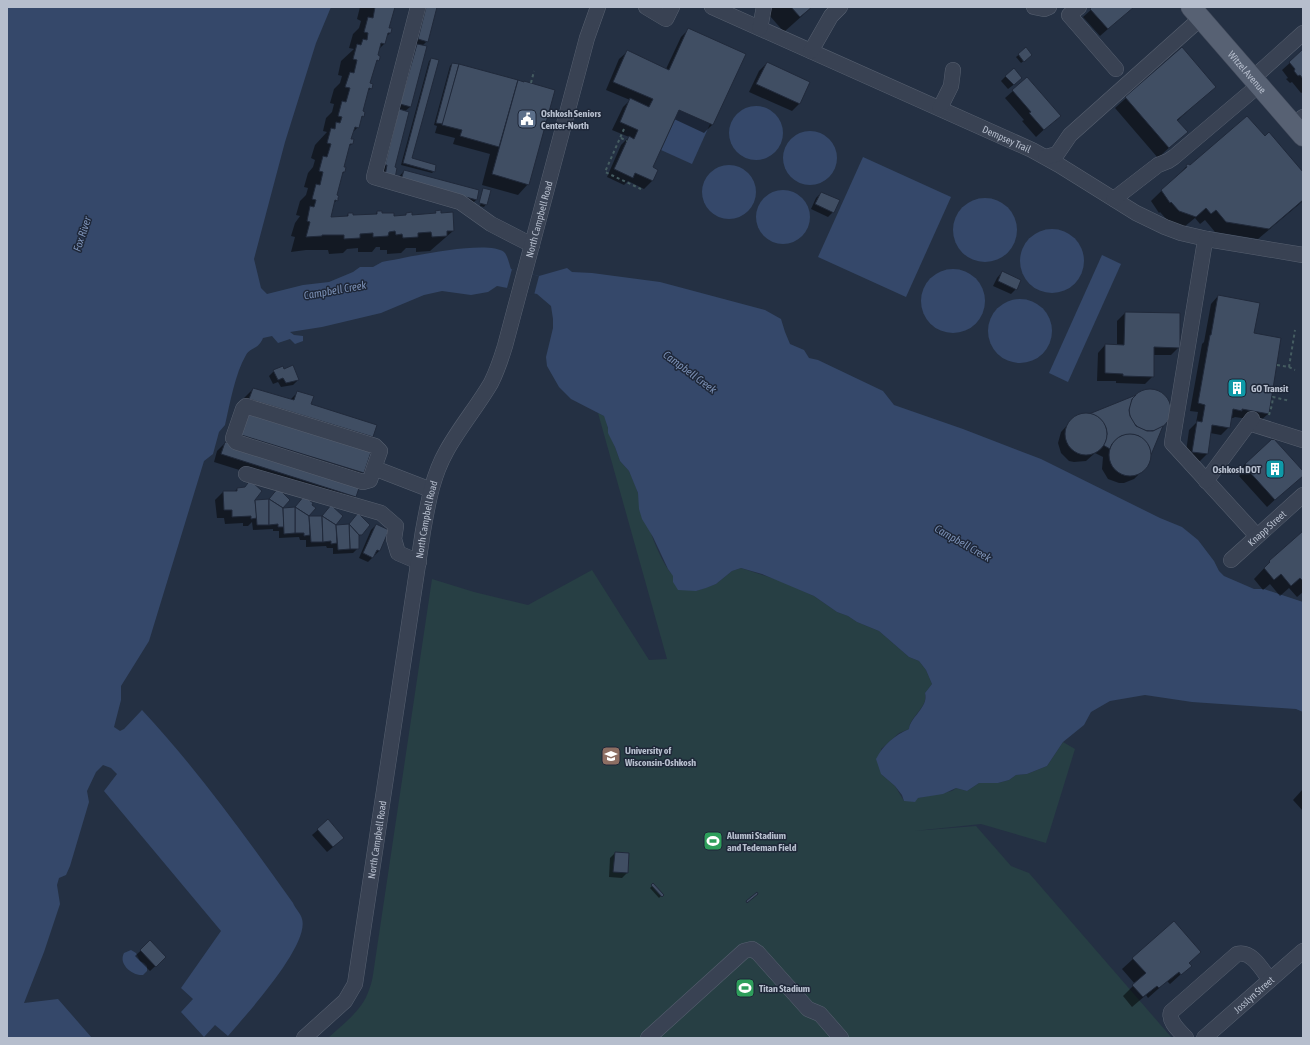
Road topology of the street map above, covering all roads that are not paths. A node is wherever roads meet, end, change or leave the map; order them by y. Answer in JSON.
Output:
{"nodes":[{"id":1,"x":418,"y":7,"type":"edge"},
{"id":2,"x":598,"y":7,"type":"edge"},
{"id":3,"x":646,"y":7,"type":"edge"},
{"id":4,"x":672,"y":7,"type":"edge"},
{"id":5,"x":712,"y":7,"type":"edge"},
{"id":6,"x":764,"y":7,"type":"edge"},
{"id":7,"x":840,"y":7,"type":"edge"},
{"id":8,"x":1034,"y":7,"type":"edge"},
{"id":9,"x":1049,"y":7,"type":"edge"},
{"id":10,"x":1079,"y":7,"type":"edge"},
{"id":11,"x":1196,"y":12,"type":"edge"},
{"id":12,"x":760,"y":28,"type":"junction"},
{"id":13,"x":1303,"y":33,"type":"edge"},
{"id":14,"x":811,"y":51,"type":"junction"},
{"id":15,"x":1116,"y":69,"type":"dead end"},
{"id":16,"x":953,"y":70,"type":"dead end"},
{"id":17,"x":1256,"y":82,"type":"junction"},
{"id":18,"x":940,"y":108,"type":"junction"},
{"id":19,"x":1300,"y":126,"type":"edge"},
{"id":20,"x":1046,"y":157,"type":"junction"},
{"id":21,"x":1114,"y":199,"type":"junction"},
{"id":22,"x":1208,"y":239,"type":"junction"},
{"id":23,"x":532,"y":245,"type":"junction"},
{"id":24,"x":1303,"y":255,"type":"edge"},
{"id":25,"x":1303,"y":440,"type":"edge"},
{"id":26,"x":374,"y":468,"type":"junction"},
{"id":27,"x":246,"y":474,"type":"dead end"},
{"id":28,"x":1206,"y":481,"type":"junction"},
{"id":29,"x":431,"y":490,"type":"junction"},
{"id":30,"x":1303,"y":496,"type":"edge"},
{"id":31,"x":1257,"y":536,"type":"junction"},
{"id":32,"x":1231,"y":560,"type":"dead end"},
{"id":33,"x":419,"y":562,"type":"junction"},
{"id":34,"x":1303,"y":951,"type":"edge"},
{"id":35,"x":1270,"y":980,"type":"junction"},
{"id":36,"x":304,"y":1038,"type":"edge"},
{"id":37,"x":648,"y":1038,"type":"edge"},
{"id":38,"x":841,"y":1038,"type":"edge"},
{"id":39,"x":1186,"y":1038,"type":"edge"},
{"id":40,"x":1204,"y":1038,"type":"edge"}],
"edges":[{"from":1,"to":23,"type":"street"},
{"from":2,"to":23,"type":"street","name":"North Campbell Road"},
{"from":3,"to":4,"type":"street"},
{"from":5,"to":12,"type":"street","name":"Dempsey Trail"},
{"from":6,"to":12,"type":"street"},
{"from":7,"to":14,"type":"street"},
{"from":8,"to":9,"type":"street"},
{"from":10,"to":15,"type":"street"},
{"from":11,"to":17,"type":"main road","name":"Witzel Avenue"},
{"from":11,"to":20,"type":"street"},
{"from":12,"to":14,"type":"street","name":"Dempsey Trail"},
{"from":13,"to":17,"type":"street"},
{"from":14,"to":18,"type":"street","name":"Dempsey Trail"},
{"from":16,"to":18,"type":"street"},
{"from":17,"to":19,"type":"main road","name":"Witzel Avenue"},
{"from":17,"to":21,"type":"street"},
{"from":18,"to":20,"type":"street","name":"Dempsey Trail"},
{"from":20,"to":21,"type":"street","name":"Dempsey Trail"},
{"from":21,"to":22,"type":"street","name":"Dempsey Trail"},
{"from":22,"to":24,"type":"street","name":"Dempsey Trail"},
{"from":22,"to":28,"type":"street"},
{"from":23,"to":29,"type":"street","name":"North Campbell Road"},
{"from":25,"to":28,"type":"street"},
{"from":26,"to":26,"type":"street"},
{"from":26,"to":29,"type":"street"},
{"from":27,"to":33,"type":"street"},
{"from":28,"to":31,"type":"street"},
{"from":29,"to":33,"type":"street","name":"North Campbell Road"},
{"from":30,"to":31,"type":"street","name":"Knapp Street"},
{"from":31,"to":32,"type":"street","name":"Knapp Street"},
{"from":33,"to":36,"type":"street","name":"North Campbell Road"},
{"from":34,"to":35,"type":"street","name":"Josslyn Street"},
{"from":35,"to":39,"type":"street"},
{"from":35,"to":40,"type":"street","name":"Josslyn Street"},
{"from":37,"to":38,"type":"street"}]}
